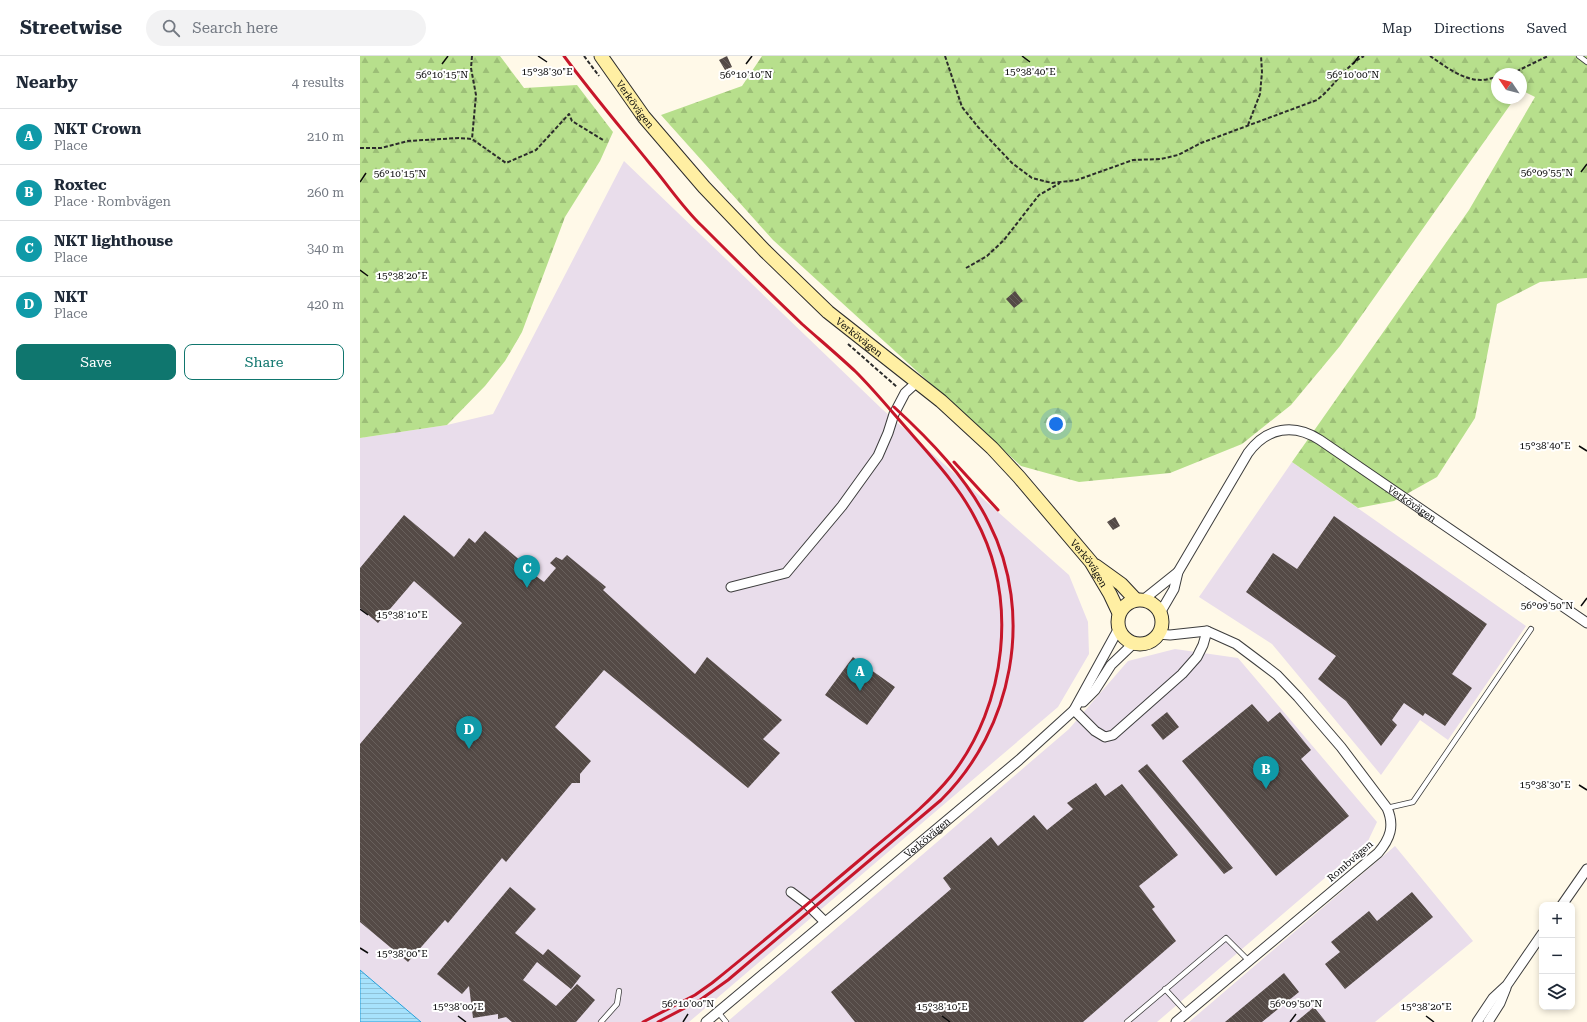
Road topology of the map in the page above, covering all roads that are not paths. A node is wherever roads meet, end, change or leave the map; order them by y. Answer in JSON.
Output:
{"nodes":[{"id":1,"x":602,"y":56,"type":"edge"},
{"id":2,"x":1579,"y":56,"type":"edge"},
{"id":3,"x":1587,"y":62,"type":"edge"},
{"id":4,"x":917,"y":382,"type":"junction"},
{"id":5,"x":1091,"y":562,"type":"junction"},
{"id":6,"x":1178,"y":572,"type":"junction"},
{"id":7,"x":731,"y":587,"type":"dead end"},
{"id":8,"x":1140,"y":600,"type":"junction"},
{"id":9,"x":1120,"y":613,"type":"junction"},
{"id":10,"x":1160,"y":613,"type":"junction"},
{"id":11,"x":1587,"y":623,"type":"edge"},
{"id":12,"x":1119,"y":628,"type":"junction"},
{"id":13,"x":1531,"y":629,"type":"dead end"},
{"id":14,"x":1207,"y":630,"type":"junction"},
{"id":15,"x":1158,"y":634,"type":"junction"},
{"id":16,"x":1134,"y":643,"type":"junction"},
{"id":17,"x":1074,"y":710,"type":"junction"},
{"id":18,"x":1387,"y":808,"type":"junction"},
{"id":19,"x":1587,"y":869,"type":"edge"},
{"id":20,"x":791,"y":892,"type":"dead end"},
{"id":21,"x":1564,"y":902,"type":"edge"},
{"id":22,"x":826,"y":922,"type":"junction"},
{"id":23,"x":1539,"y":938,"type":"edge"},
{"id":24,"x":1248,"y":960,"type":"junction"},
{"id":25,"x":1507,"y":985,"type":"junction"},
{"id":26,"x":1165,"y":989,"type":"junction"},
{"id":27,"x":619,"y":991,"type":"dead end"},
{"id":28,"x":718,"y":1012,"type":"junction"},
{"id":29,"x":1187,"y":1012,"type":"junction"},
{"id":30,"x":601,"y":1022,"type":"edge"},
{"id":31,"x":706,"y":1022,"type":"edge"},
{"id":32,"x":726,"y":1022,"type":"edge"},
{"id":33,"x":1127,"y":1022,"type":"edge"},
{"id":34,"x":1176,"y":1022,"type":"edge"},
{"id":35,"x":1478,"y":1022,"type":"edge"},
{"id":36,"x":1488,"y":1022,"type":"edge"}],
"edges":[{"from":1,"to":4,"type":"main road","name":"Verkövägen"},
{"from":2,"to":3,"type":"lane"},
{"from":4,"to":5,"type":"main road","name":"Verkövägen"},
{"from":4,"to":7,"type":"street"},
{"from":5,"to":8,"type":"main road"},
{"from":5,"to":9,"type":"main road","name":"Verkövägen"},
{"from":6,"to":8,"type":"street","name":"Verkövägen"},
{"from":6,"to":10,"type":"street","name":"Verkövägen"},
{"from":6,"to":11,"type":"street","name":"Verkövägen"},
{"from":8,"to":9,"type":"main road","name":"Verkövägen"},
{"from":8,"to":10,"type":"main road"},
{"from":9,"to":12,"type":"main road","name":"Verkövägen"},
{"from":10,"to":15,"type":"main road","name":"Verkövägen"},
{"from":12,"to":16,"type":"main road"},
{"from":12,"to":17,"type":"street","name":"Verkövägen"},
{"from":13,"to":18,"type":"lane"},
{"from":14,"to":15,"type":"street"},
{"from":14,"to":17,"type":"street"},
{"from":14,"to":18,"type":"street","name":"Rombvägen"},
{"from":15,"to":16,"type":"main road"},
{"from":16,"to":17,"type":"street"},
{"from":17,"to":22,"type":"street","name":"Verkövägen"},
{"from":18,"to":24,"type":"street","name":"Rombvägen"},
{"from":19,"to":21,"type":"street"},
{"from":20,"to":22,"type":"street"},
{"from":22,"to":28,"type":"street","name":"Verkövägen"},
{"from":23,"to":25,"type":"street"},
{"from":24,"to":26,"type":"lane"},
{"from":24,"to":29,"type":"street","name":"Rombvägen"},
{"from":25,"to":35,"type":"street"},
{"from":25,"to":36,"type":"street"},
{"from":26,"to":29,"type":"lane"},
{"from":26,"to":33,"type":"lane"},
{"from":27,"to":30,"type":"lane"},
{"from":28,"to":31,"type":"street","name":"Verkövägen"},
{"from":28,"to":32,"type":"lane"},
{"from":29,"to":34,"type":"street","name":"Rombvägen"}]}
